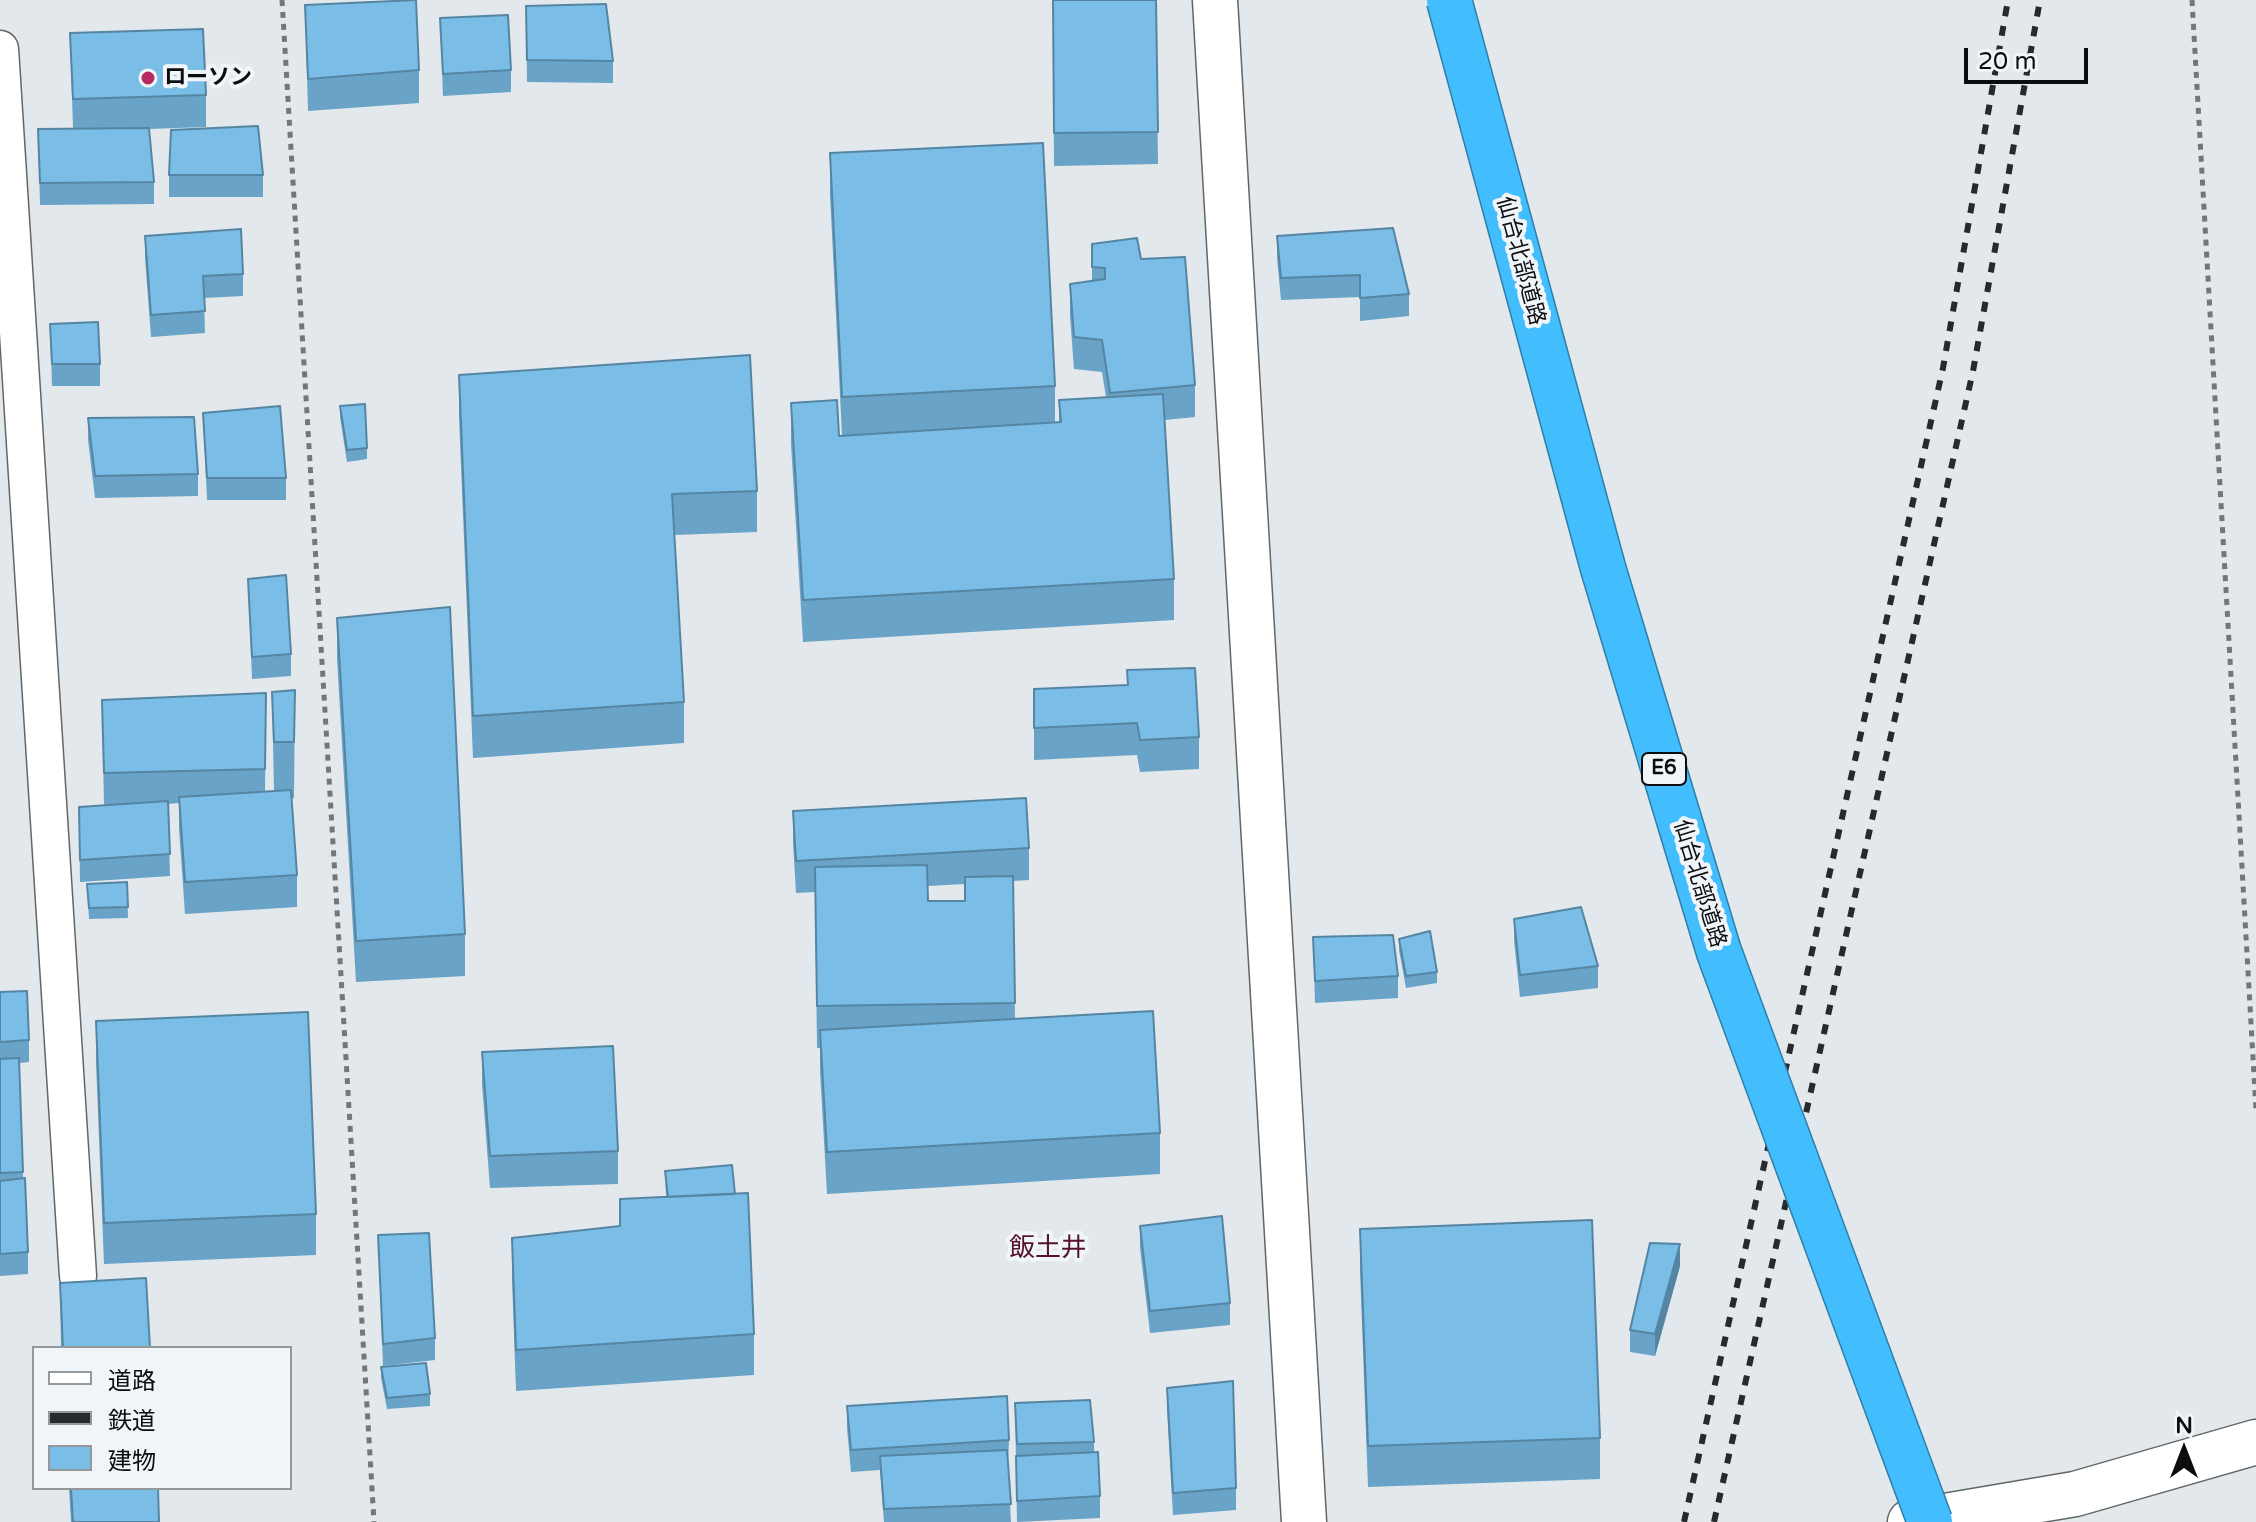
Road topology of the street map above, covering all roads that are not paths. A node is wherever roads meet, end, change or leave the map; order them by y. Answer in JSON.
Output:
{"nodes":[{"id":1,"x":1215,"y":0,"type":"edge"},
{"id":2,"x":1449,"y":0,"type":"edge"},
{"id":3,"x":0,"y":49,"type":"edge"},
{"id":4,"x":78,"y":1276,"type":"dead end"},
{"id":5,"x":2256,"y":1442,"type":"edge"},
{"id":6,"x":1304,"y":1522,"type":"edge"},
{"id":7,"x":1910,"y":1522,"type":"edge"},
{"id":8,"x":1930,"y":1522,"type":"edge"}],
"edges":[{"from":1,"to":6,"type":"street"},
{"from":2,"to":8,"type":"highway","name":"仙台北部道路","number":"E6","bridge":true},
{"from":3,"to":4,"type":"street"},
{"from":5,"to":7,"type":"street"}]}
